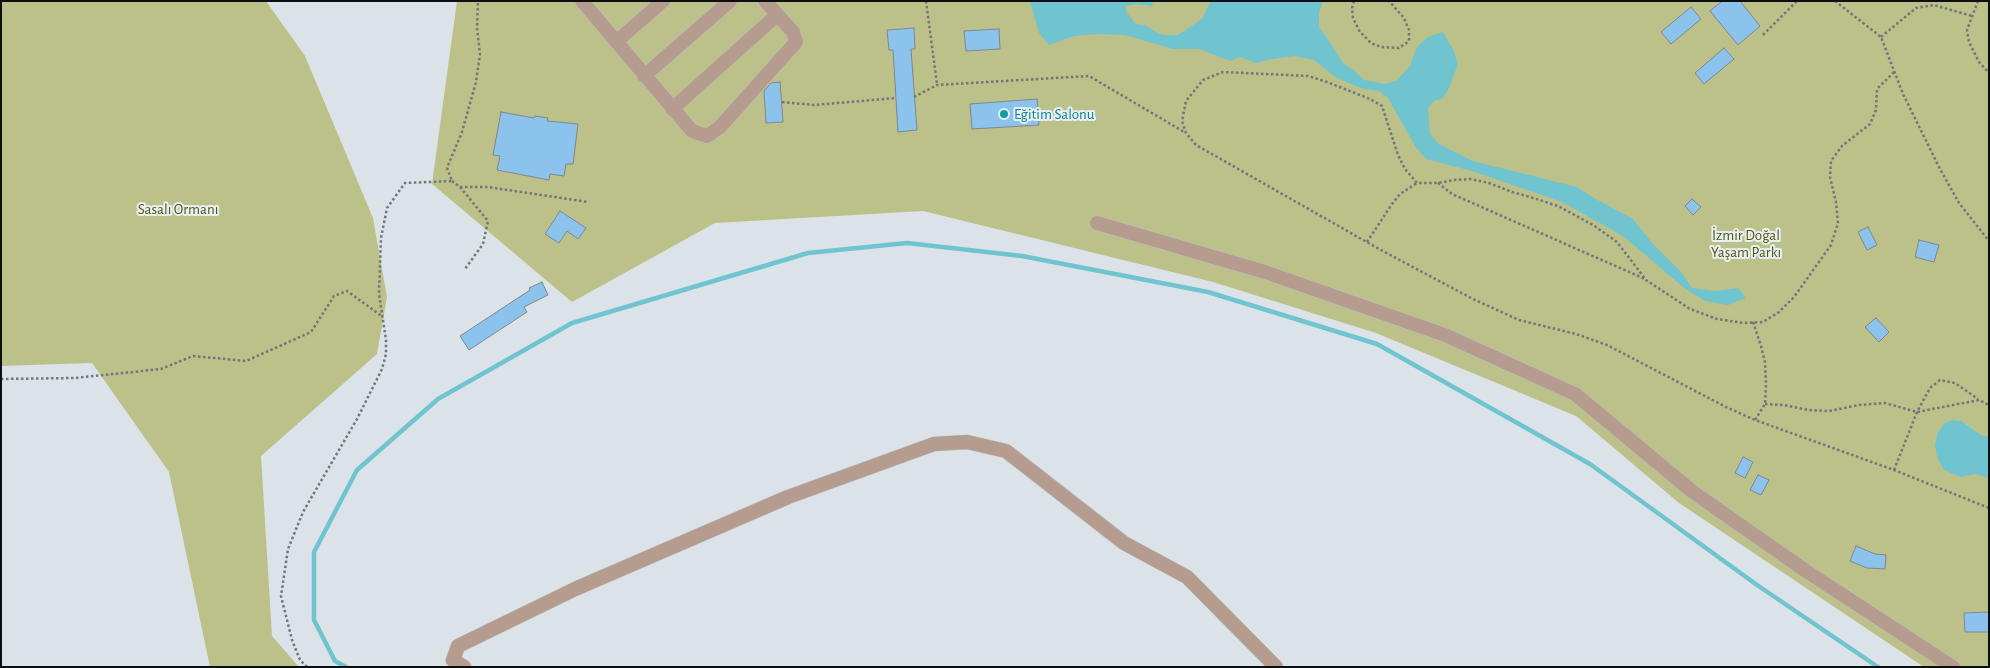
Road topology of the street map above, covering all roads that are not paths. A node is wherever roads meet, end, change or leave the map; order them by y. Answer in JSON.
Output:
{"nodes":[{"id":1,"x":663,"y":1,"type":"edge"},
{"id":2,"x":730,"y":1,"type":"edge"},
{"id":3,"x":765,"y":1,"type":"edge"},
{"id":4,"x":590,"y":4,"type":"edge"},
{"id":5,"x":776,"y":15,"type":"junction"},
{"id":6,"x":616,"y":42,"type":"junction"},
{"id":7,"x":644,"y":76,"type":"junction"},
{"id":8,"x":672,"y":109,"type":"junction"},
{"id":9,"x":1097,"y":224,"type":"dead end"},
{"id":10,"x":464,"y":667,"type":"edge"},
{"id":11,"x":1276,"y":667,"type":"edge"},
{"id":12,"x":1953,"y":667,"type":"edge"}],
"edges":[{"from":1,"to":6,"type":"street"},
{"from":2,"to":7,"type":"street"},
{"from":3,"to":5,"type":"street"},
{"from":4,"to":6,"type":"street"},
{"from":5,"to":8,"type":"street"},
{"from":5,"to":8,"type":"street"},
{"from":6,"to":7,"type":"street"},
{"from":7,"to":8,"type":"street"},
{"from":9,"to":12,"type":"street"},
{"from":10,"to":11,"type":"street"}]}
